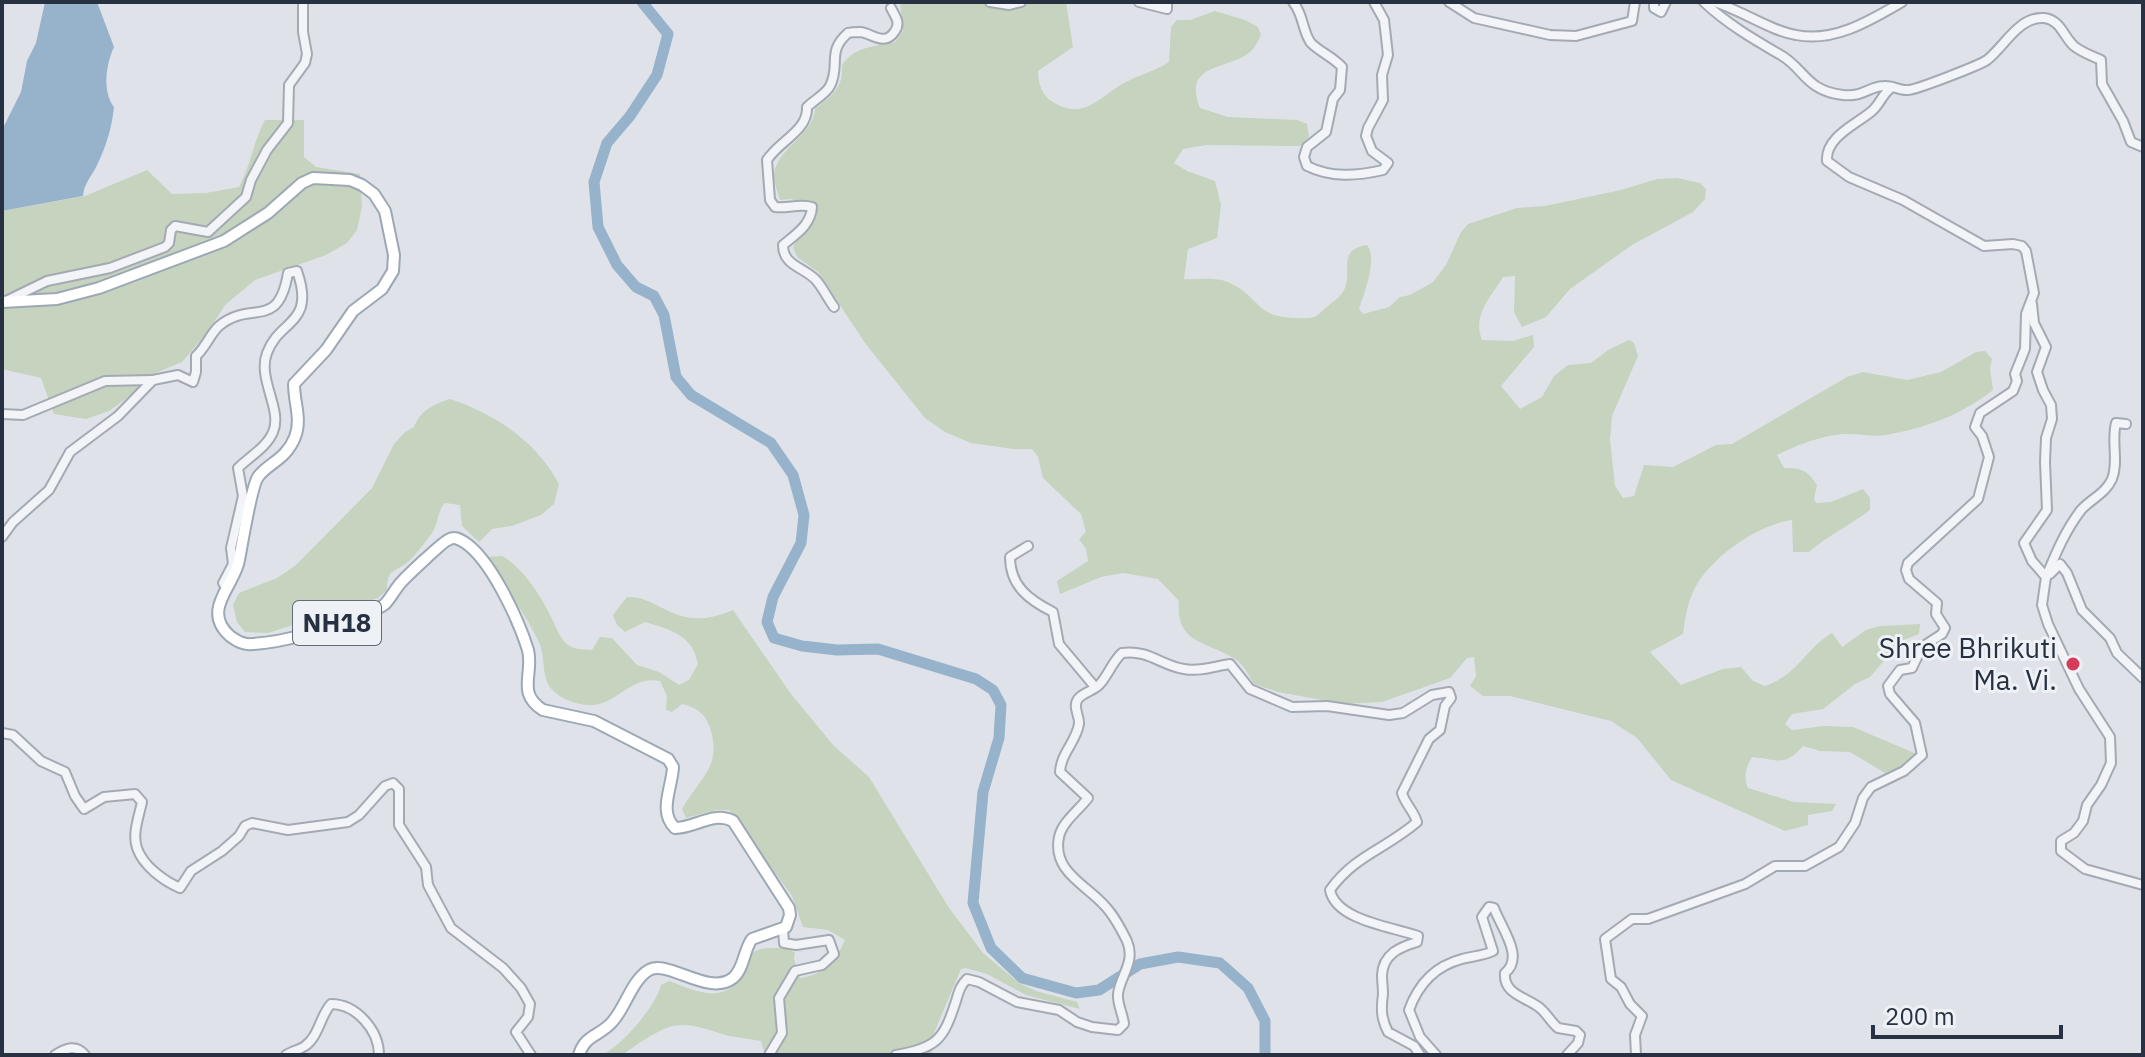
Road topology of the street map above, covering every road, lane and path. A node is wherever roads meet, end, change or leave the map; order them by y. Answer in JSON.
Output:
{"nodes":[{"id":1,"x":303,"y":2,"type":"edge"},
{"id":2,"x":990,"y":2,"type":"edge"},
{"id":3,"x":1021,"y":2,"type":"edge"},
{"id":4,"x":1139,"y":2,"type":"edge"},
{"id":5,"x":1167,"y":2,"type":"edge"},
{"id":6,"x":1293,"y":2,"type":"edge"},
{"id":7,"x":1374,"y":2,"type":"edge"},
{"id":8,"x":1449,"y":2,"type":"edge"},
{"id":9,"x":1635,"y":2,"type":"edge"},
{"id":10,"x":1654,"y":2,"type":"edge"},
{"id":11,"x":1666,"y":2,"type":"edge"},
{"id":12,"x":1704,"y":2,"type":"edge"},
{"id":13,"x":1714,"y":2,"type":"edge"},
{"id":14,"x":1902,"y":2,"type":"edge"},
{"id":15,"x":890,"y":4,"type":"edge"},
{"id":16,"x":1892,"y":87,"type":"junction"},
{"id":17,"x":2143,"y":147,"type":"edge"},
{"id":18,"x":2,"y":302,"type":"edge"},
{"id":19,"x":2032,"y":303,"type":"junction"},
{"id":20,"x":834,"y":307,"type":"dead end"},
{"id":21,"x":153,"y":380,"type":"junction"},
{"id":22,"x":2,"y":414,"type":"edge"},
{"id":23,"x":2126,"y":424,"type":"dead end"},
{"id":24,"x":2,"y":537,"type":"edge"},
{"id":25,"x":1028,"y":546,"type":"dead end"},
{"id":26,"x":2046,"y":577,"type":"junction"},
{"id":27,"x":225,"y":586,"type":"junction"},
{"id":28,"x":2143,"y":678,"type":"edge"},
{"id":29,"x":1095,"y":687,"type":"junction"},
{"id":30,"x":2,"y":733,"type":"edge"},
{"id":31,"x":2143,"y":885,"type":"edge"},
{"id":32,"x":783,"y":929,"type":"junction"},
{"id":33,"x":55,"y":1055,"type":"edge"},
{"id":34,"x":85,"y":1055,"type":"edge"},
{"id":35,"x":286,"y":1055,"type":"edge"},
{"id":36,"x":379,"y":1055,"type":"edge"},
{"id":37,"x":531,"y":1055,"type":"edge"},
{"id":38,"x":579,"y":1055,"type":"edge"},
{"id":39,"x":769,"y":1055,"type":"edge"},
{"id":40,"x":896,"y":1055,"type":"edge"},
{"id":41,"x":1420,"y":1055,"type":"edge"},
{"id":42,"x":1436,"y":1055,"type":"edge"},
{"id":43,"x":1567,"y":1055,"type":"edge"},
{"id":44,"x":1636,"y":1055,"type":"edge"}],
"edges":[{"from":1,"to":18,"type":"street"},
{"from":2,"to":3,"type":"street"},
{"from":4,"to":5,"type":"street"},
{"from":6,"to":7,"type":"street"},
{"from":8,"to":9,"type":"street"},
{"from":10,"to":11,"type":"street"},
{"from":12,"to":16,"type":"street"},
{"from":13,"to":14,"type":"street"},
{"from":15,"to":20,"type":"street"},
{"from":16,"to":17,"type":"street"},
{"from":16,"to":19,"type":"street"},
{"from":18,"to":27,"type":"main road","number":"NH18"},
{"from":19,"to":26,"type":"street"},
{"from":19,"to":44,"type":"street"},
{"from":21,"to":22,"type":"street"},
{"from":21,"to":24,"type":"street"},
{"from":21,"to":27,"type":"street"},
{"from":23,"to":26,"type":"street"},
{"from":25,"to":29,"type":"street"},
{"from":26,"to":28,"type":"street"},
{"from":26,"to":31,"type":"street"},
{"from":27,"to":32,"type":"main road","number":"NH18"},
{"from":29,"to":40,"type":"street"},
{"from":29,"to":41,"type":"street"},
{"from":30,"to":37,"type":"street"},
{"from":32,"to":38,"type":"main road"},
{"from":32,"to":39,"type":"street"},
{"from":33,"to":34,"type":"street"},
{"from":35,"to":36,"type":"street"},
{"from":42,"to":43,"type":"street"}]}
